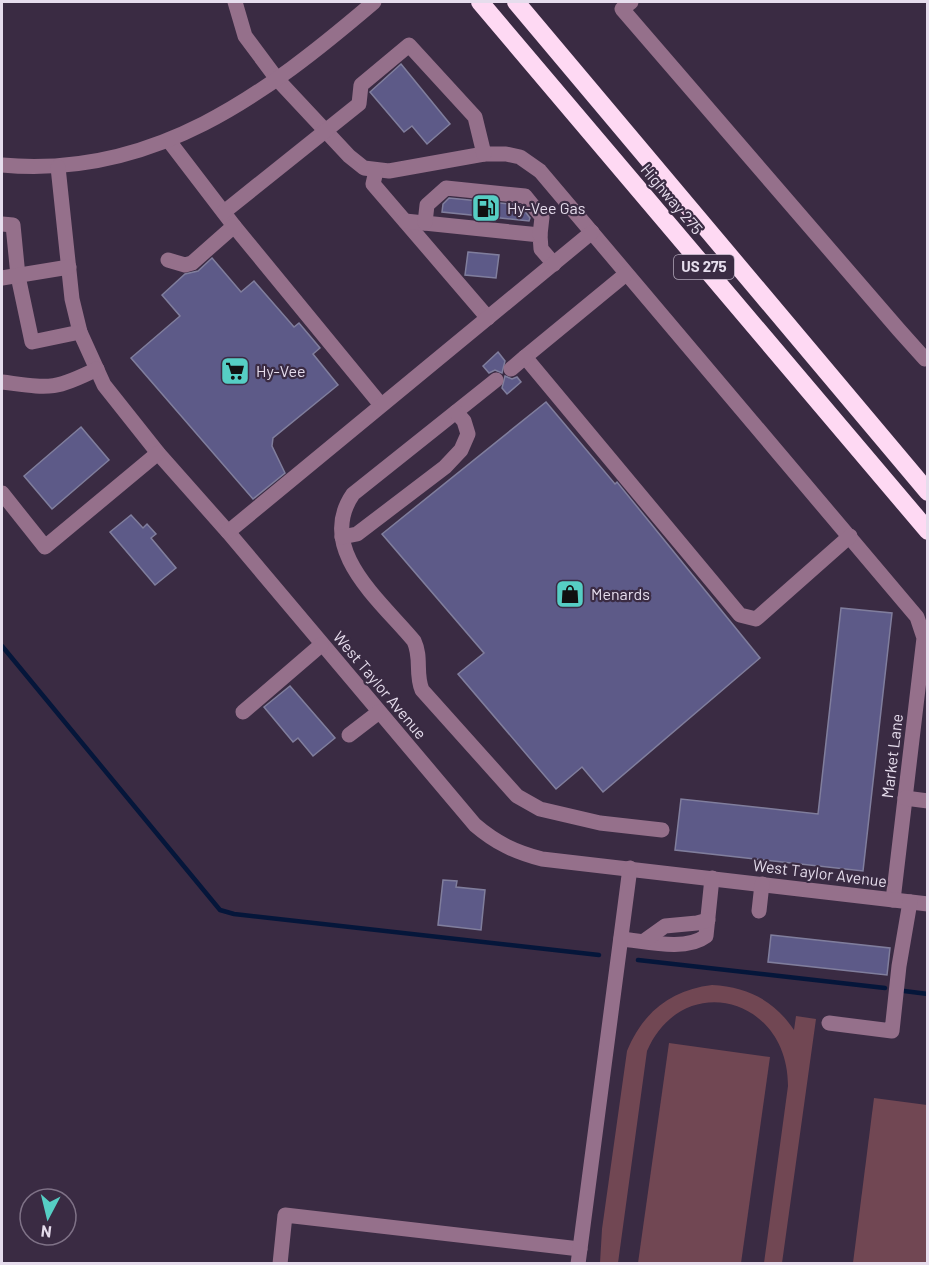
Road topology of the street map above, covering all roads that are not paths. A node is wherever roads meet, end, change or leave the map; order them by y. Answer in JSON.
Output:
{"nodes":[{"id":1,"x":235,"y":2,"type":"edge"},
{"id":2,"x":374,"y":2,"type":"edge"},
{"id":3,"x":480,"y":2,"type":"edge"},
{"id":4,"x":516,"y":2,"type":"edge"},
{"id":5,"x":631,"y":2,"type":"edge"},
{"id":6,"x":277,"y":79,"type":"junction"},
{"id":7,"x":325,"y":130,"type":"junction"},
{"id":8,"x":170,"y":141,"type":"junction"},
{"id":9,"x":484,"y":154,"type":"junction"},
{"id":10,"x":2,"y":165,"type":"edge"},
{"id":11,"x":58,"y":167,"type":"junction"},
{"id":12,"x":376,"y":171,"type":"junction"},
{"id":13,"x":224,"y":212,"type":"junction"},
{"id":14,"x":405,"y":221,"type":"junction"},
{"id":15,"x":425,"y":223,"type":"junction"},
{"id":16,"x":2,"y":224,"type":"edge"},
{"id":17,"x":234,"y":226,"type":"junction"},
{"id":18,"x":592,"y":232,"type":"junction"},
{"id":19,"x":540,"y":235,"type":"junction"},
{"id":20,"x":168,"y":260,"type":"dead end"},
{"id":21,"x":554,"y":264,"type":"junction"},
{"id":22,"x":69,"y":267,"type":"junction"},
{"id":23,"x":627,"y":274,"type":"junction"},
{"id":24,"x":18,"y":276,"type":"junction"},
{"id":25,"x":2,"y":279,"type":"edge"},
{"id":26,"x":488,"y":318,"type":"junction"},
{"id":27,"x":80,"y":332,"type":"junction"},
{"id":28,"x":525,"y":357,"type":"junction"},
{"id":29,"x":927,"y":357,"type":"edge"},
{"id":30,"x":97,"y":369,"type":"junction"},
{"id":31,"x":511,"y":369,"type":"dead end"},
{"id":32,"x":496,"y":380,"type":"dead end"},
{"id":33,"x":2,"y":382,"type":"edge"},
{"id":34,"x":381,"y":405,"type":"junction"},
{"id":35,"x":456,"y":412,"type":"junction"},
{"id":36,"x":158,"y":453,"type":"junction"},
{"id":37,"x":927,"y":492,"type":"edge"},
{"id":38,"x":2,"y":493,"type":"edge"},
{"id":39,"x":927,"y":531,"type":"edge"},
{"id":40,"x":228,"y":532,"type":"junction"},
{"id":41,"x":850,"y":536,"type":"junction"},
{"id":42,"x":342,"y":537,"type":"junction"},
{"id":43,"x":321,"y":645,"type":"junction"},
{"id":44,"x":243,"y":712,"type":"dead end"},
{"id":45,"x":379,"y":712,"type":"junction"},
{"id":46,"x":349,"y":735,"type":"dead end"},
{"id":47,"x":905,"y":798,"type":"junction"},
{"id":48,"x":927,"y":801,"type":"edge"},
{"id":49,"x":662,"y":830,"type":"dead end"},
{"id":50,"x":630,"y":868,"type":"junction"},
{"id":51,"x":712,"y":878,"type":"junction"},
{"id":52,"x":762,"y":885,"type":"junction"},
{"id":53,"x":893,"y":900,"type":"junction"},
{"id":54,"x":910,"y":902,"type":"junction"},
{"id":55,"x":927,"y":904,"type":"edge"},
{"id":56,"x":759,"y":911,"type":"dead end"},
{"id":57,"x":621,"y":939,"type":"junction"},
{"id":58,"x":829,"y":1023,"type":"dead end"},
{"id":59,"x":579,"y":1256,"type":"edge"},
{"id":60,"x":280,"y":1263,"type":"edge"}],
"edges":[{"from":1,"to":6,"type":"street"},
{"from":2,"to":6,"type":"street"},
{"from":3,"to":39,"type":"highway","name":"Highway 275","number":"US 275"},
{"from":4,"to":37,"type":"highway","name":"Highway 275","number":"US 275"},
{"from":5,"to":29,"type":"street"},
{"from":6,"to":7,"type":"street"},
{"from":6,"to":8,"type":"street"},
{"from":7,"to":9,"type":"street"},
{"from":7,"to":12,"type":"street"},
{"from":7,"to":13,"type":"street"},
{"from":8,"to":11,"type":"street"},
{"from":8,"to":13,"type":"street"},
{"from":9,"to":12,"type":"street"},
{"from":9,"to":18,"type":"street"},
{"from":10,"to":11,"type":"street"},
{"from":11,"to":22,"type":"street","name":"West Taylor Avenue"},
{"from":12,"to":14,"type":"street"},
{"from":13,"to":17,"type":"street"},
{"from":14,"to":15,"type":"street"},
{"from":14,"to":26,"type":"street"},
{"from":15,"to":19,"type":"street"},
{"from":15,"to":19,"type":"street"},
{"from":16,"to":24,"type":"street"},
{"from":17,"to":20,"type":"street"},
{"from":17,"to":34,"type":"street"},
{"from":18,"to":21,"type":"street"},
{"from":18,"to":23,"type":"street"},
{"from":19,"to":21,"type":"street"},
{"from":21,"to":26,"type":"street"},
{"from":22,"to":24,"type":"street"},
{"from":22,"to":27,"type":"street","name":"West Taylor Avenue"},
{"from":23,"to":28,"type":"street"},
{"from":23,"to":41,"type":"street"},
{"from":24,"to":25,"type":"street"},
{"from":24,"to":27,"type":"street"},
{"from":26,"to":34,"type":"street"},
{"from":27,"to":30,"type":"street","name":"West Taylor Avenue"},
{"from":28,"to":31,"type":"street"},
{"from":28,"to":41,"type":"street"},
{"from":30,"to":33,"type":"street"},
{"from":30,"to":36,"type":"street","name":"West Taylor Avenue"},
{"from":32,"to":35,"type":"street"},
{"from":34,"to":40,"type":"street"},
{"from":35,"to":42,"type":"street"},
{"from":35,"to":42,"type":"street"},
{"from":36,"to":38,"type":"street"},
{"from":36,"to":40,"type":"street","name":"West Taylor Avenue"},
{"from":40,"to":43,"type":"street","name":"West Taylor Avenue"},
{"from":41,"to":47,"type":"street","name":"Market Lane"},
{"from":42,"to":49,"type":"street"},
{"from":43,"to":44,"type":"street"},
{"from":43,"to":45,"type":"street","name":"West Taylor Avenue"},
{"from":45,"to":46,"type":"street"},
{"from":45,"to":50,"type":"street","name":"West Taylor Avenue"},
{"from":47,"to":48,"type":"street"},
{"from":47,"to":53,"type":"street","name":"Market Lane"},
{"from":50,"to":51,"type":"street","name":"West Taylor Avenue"},
{"from":50,"to":57,"type":"street"},
{"from":51,"to":52,"type":"street","name":"West Taylor Avenue"},
{"from":51,"to":57,"type":"street"},
{"from":52,"to":53,"type":"street","name":"West Taylor Avenue"},
{"from":52,"to":56,"type":"street"},
{"from":53,"to":54,"type":"street","name":"West Taylor Avenue"},
{"from":54,"to":55,"type":"street","name":"West Taylor Avenue"},
{"from":54,"to":58,"type":"street"},
{"from":57,"to":59,"type":"street"},
{"from":59,"to":60,"type":"street"}]}
